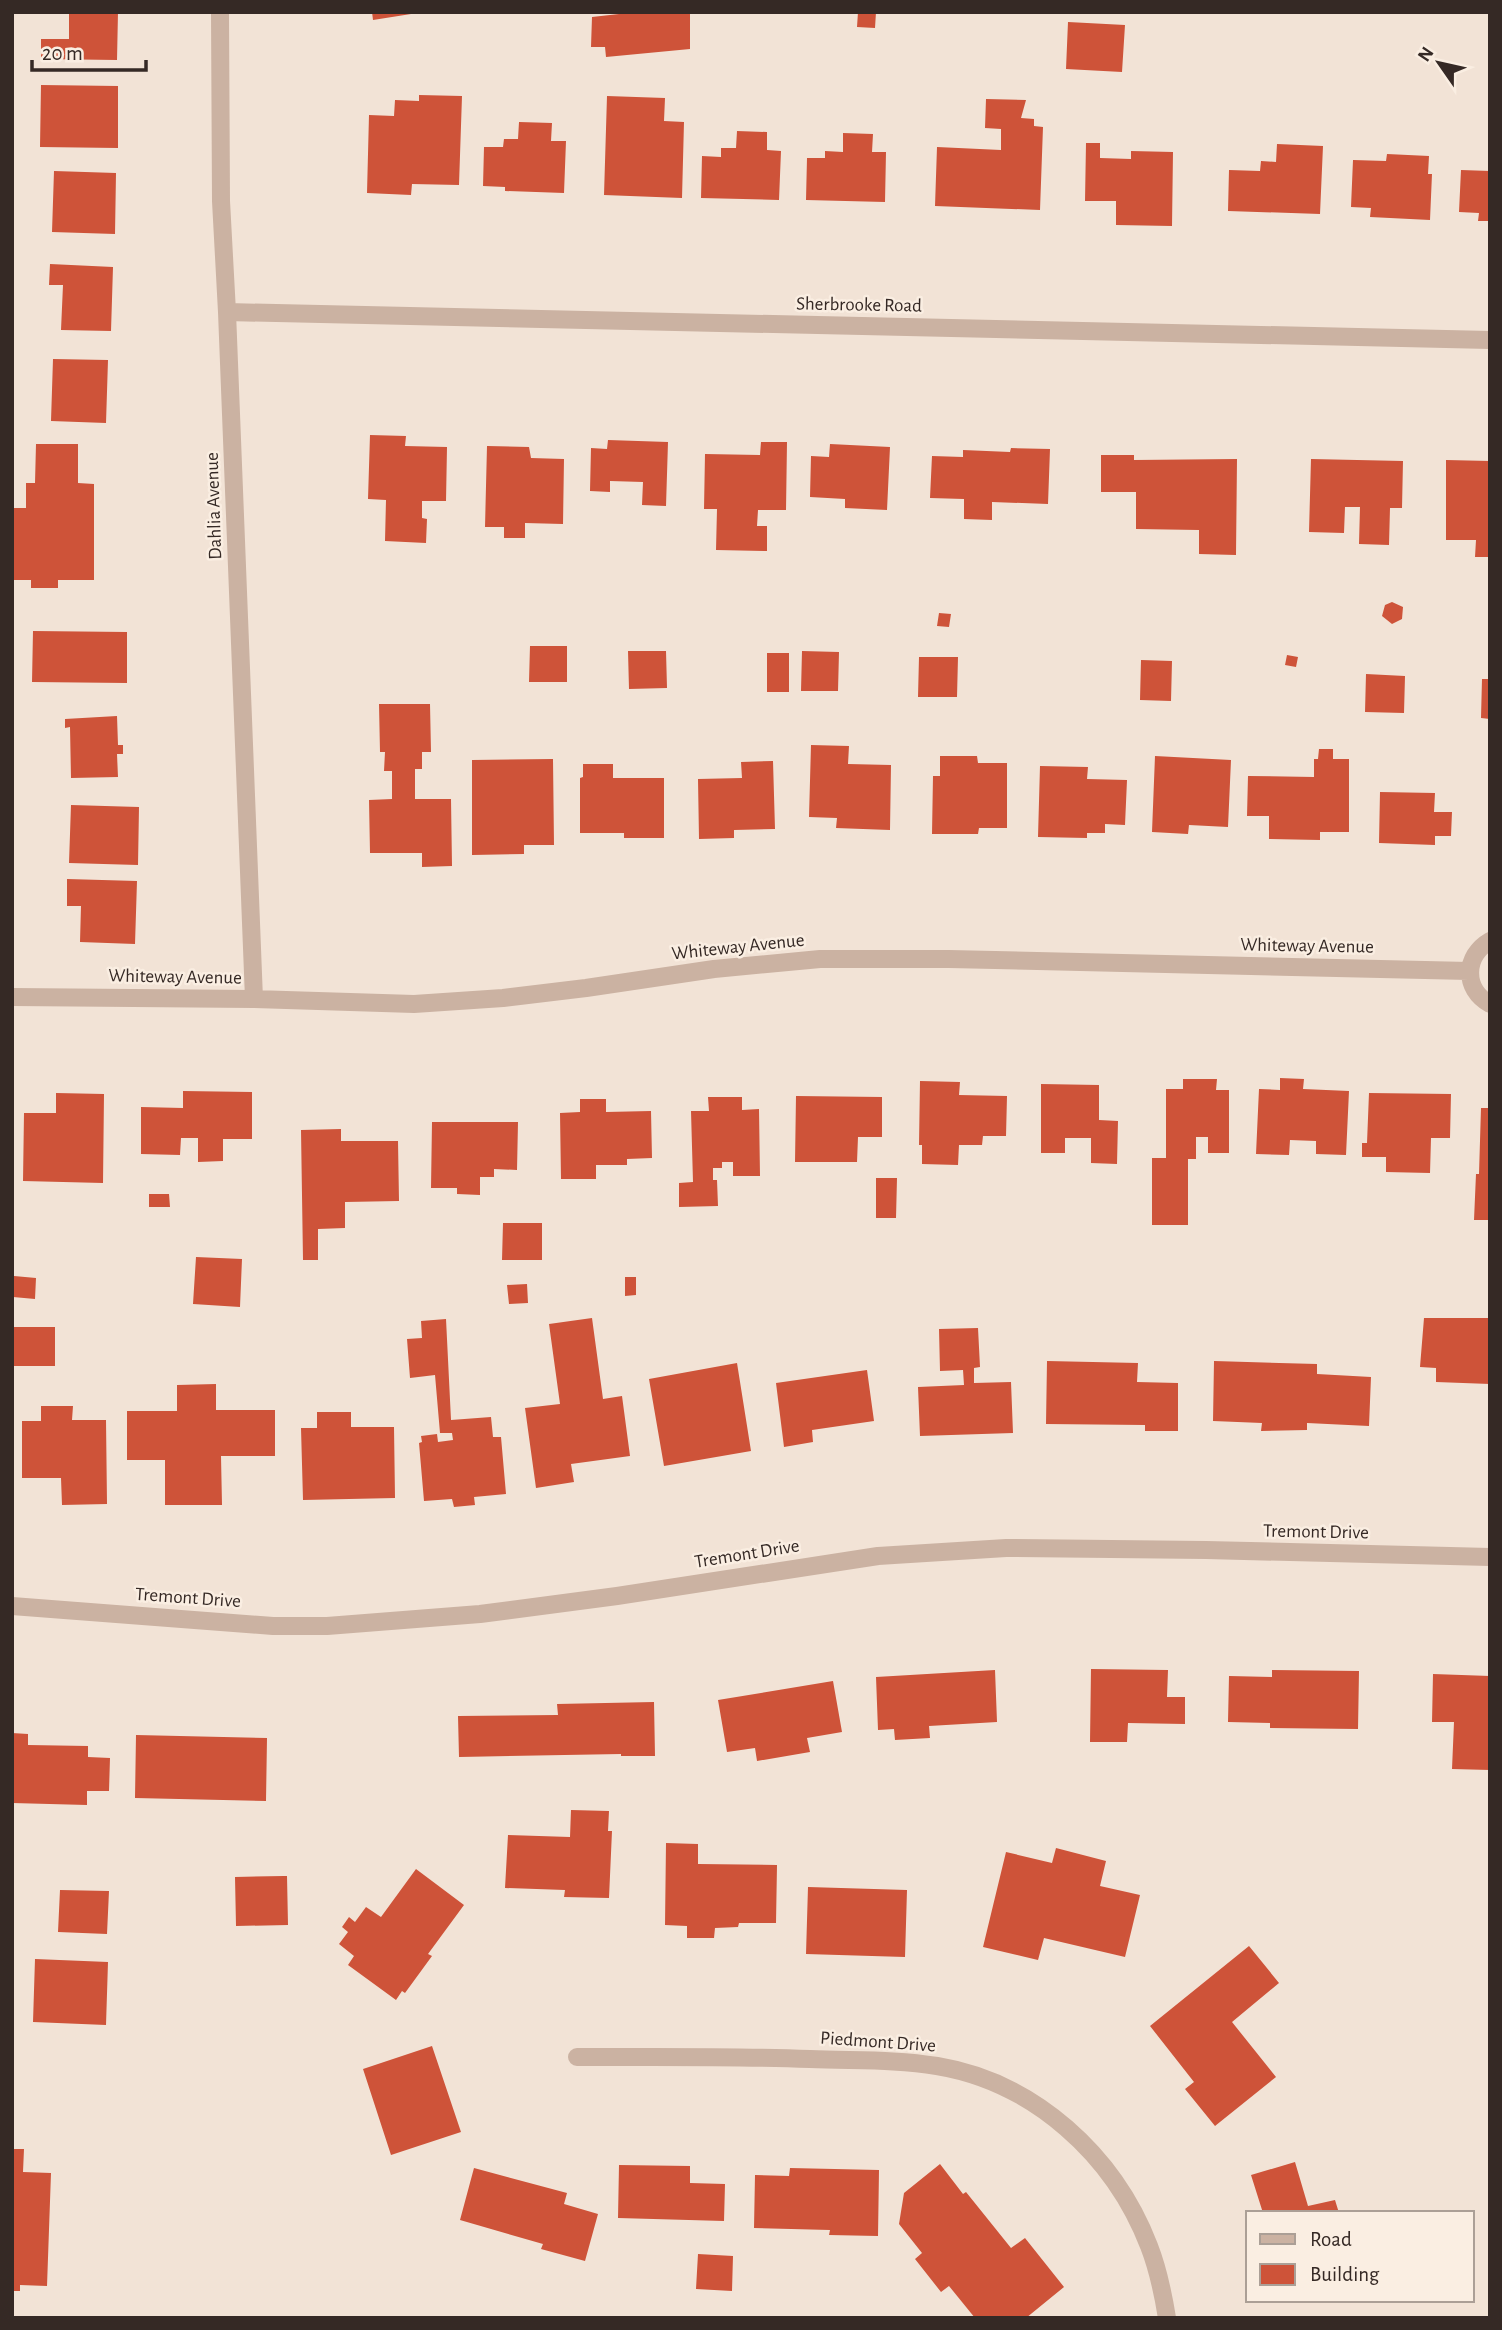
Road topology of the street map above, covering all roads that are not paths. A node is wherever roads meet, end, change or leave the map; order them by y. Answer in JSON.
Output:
{"nodes":[{"id":1,"x":220,"y":12,"type":"edge"},
{"id":2,"x":227,"y":312,"type":"junction"},
{"id":3,"x":1490,"y":340,"type":"edge"},
{"id":4,"x":1490,"y":941,"type":"edge"},
{"id":5,"x":1469,"y":971,"type":"junction"},
{"id":6,"x":12,"y":997,"type":"edge"},
{"id":7,"x":254,"y":999,"type":"junction"},
{"id":8,"x":1490,"y":1004,"type":"edge"},
{"id":9,"x":1490,"y":1557,"type":"edge"},
{"id":10,"x":12,"y":1606,"type":"edge"},
{"id":11,"x":576,"y":2057,"type":"dead end"},
{"id":12,"x":1167,"y":2318,"type":"edge"}],
"edges":[{"from":1,"to":2,"type":"street","name":"Dahlia Avenue"},
{"from":2,"to":3,"type":"street","name":"Sherbrooke Road"},
{"from":2,"to":7,"type":"street","name":"Dahlia Avenue"},
{"from":4,"to":5,"type":"street"},
{"from":5,"to":7,"type":"street","name":"Whiteway Avenue"},
{"from":5,"to":8,"type":"street"},
{"from":6,"to":7,"type":"street","name":"Whiteway Avenue"},
{"from":9,"to":10,"type":"street","name":"Tremont Drive"},
{"from":11,"to":12,"type":"street","name":"Piedmont Drive"}]}
